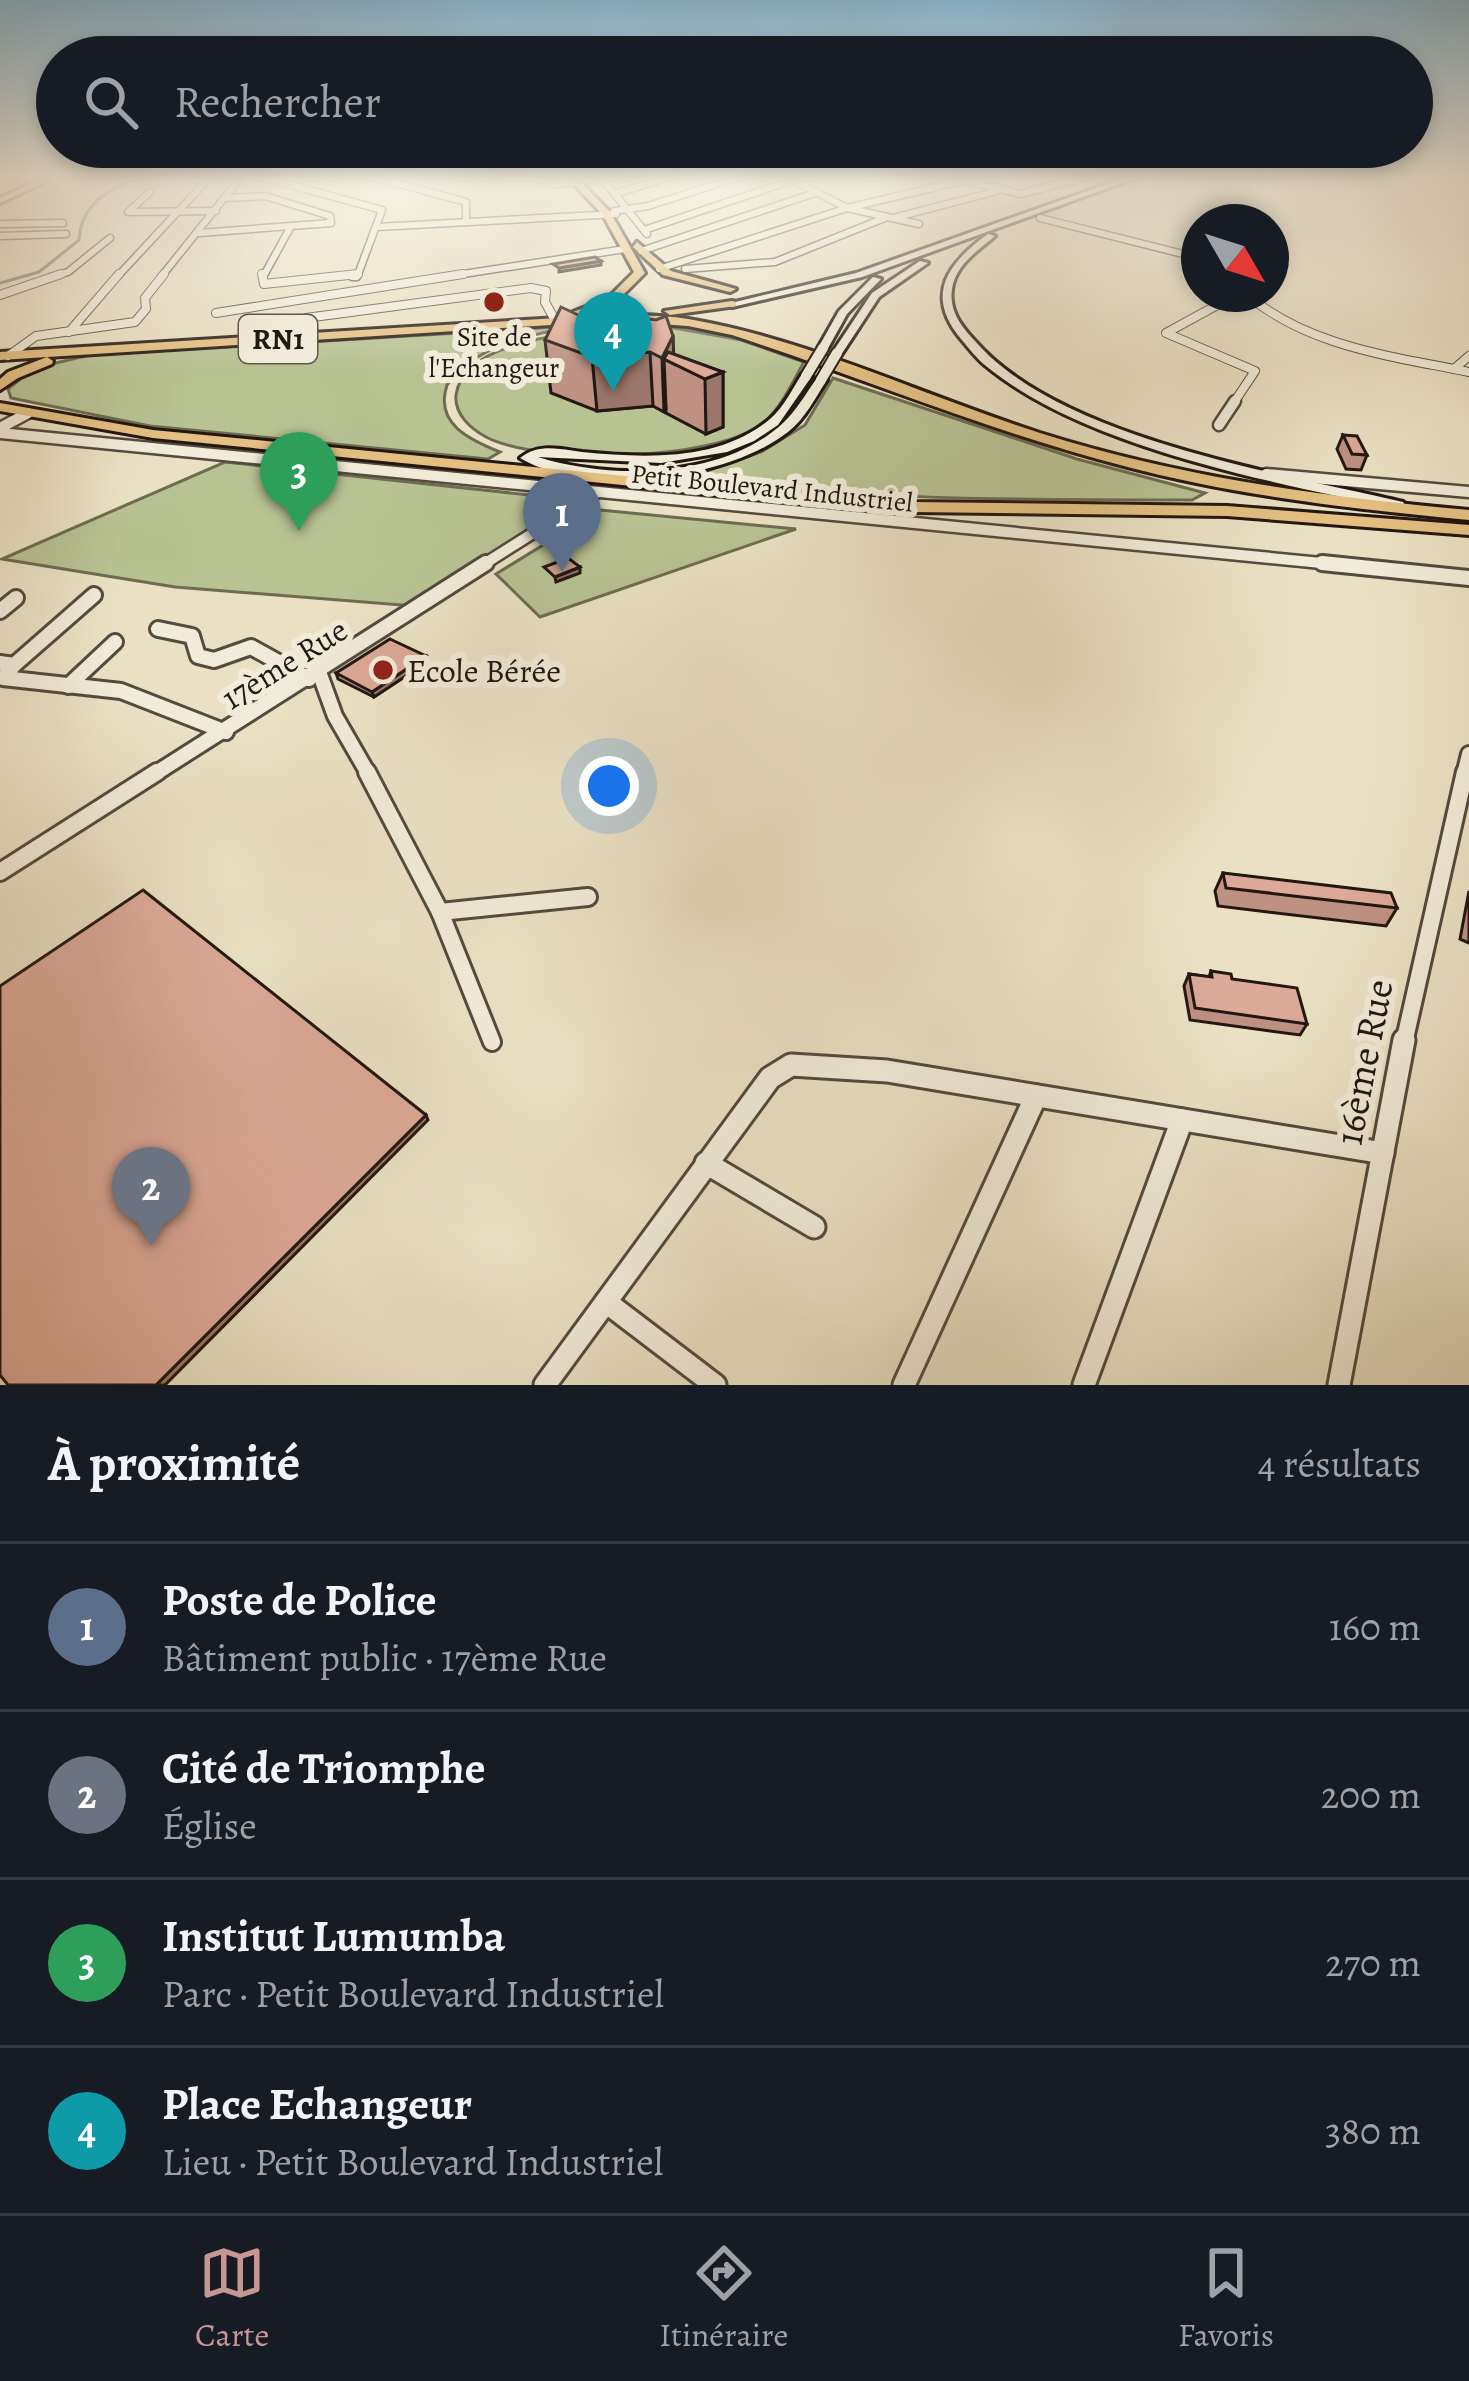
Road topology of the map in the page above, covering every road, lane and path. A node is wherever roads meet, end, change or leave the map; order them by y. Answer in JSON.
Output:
{"nodes":[{"id":1,"x":106,"y":242,"type":"edge"},
{"id":2,"x":148,"y":242,"type":"edge"},
{"id":3,"x":193,"y":242,"type":"edge"},
{"id":4,"x":282,"y":242,"type":"edge"},
{"id":5,"x":371,"y":242,"type":"edge"},
{"id":6,"x":622,"y":242,"type":"edge"},
{"id":7,"x":636,"y":242,"type":"edge"},
{"id":8,"x":653,"y":242,"type":"edge"},
{"id":9,"x":673,"y":242,"type":"edge"},
{"id":10,"x":731,"y":242,"type":"edge"},
{"id":11,"x":830,"y":242,"type":"edge"},
{"id":12,"x":955,"y":242,"type":"edge"},
{"id":13,"x":978,"y":242,"type":"edge"},
{"id":14,"x":984,"y":242,"type":"edge"},
{"id":15,"x":1134,"y":242,"type":"edge"},
{"id":16,"x":657,"y":247,"type":"junction"},
{"id":17,"x":625,"y":250,"type":"junction"},
{"id":18,"x":1181,"y":253,"type":"edge"},
{"id":19,"x":916,"y":256,"type":"junction"},
{"id":20,"x":654,"y":264,"type":"junction"},
{"id":21,"x":733,"y":294,"type":"junction"},
{"id":22,"x":0,"y":296,"type":"edge"},
{"id":23,"x":1203,"y":312,"type":"edge"},
{"id":24,"x":1265,"y":312,"type":"edge"},
{"id":25,"x":216,"y":313,"type":"dead end"},
{"id":26,"x":674,"y":316,"type":"junction"},
{"id":27,"x":306,"y":318,"type":"dead end"},
{"id":28,"x":556,"y":322,"type":"junction"},
{"id":29,"x":69,"y":332,"type":"junction"},
{"id":30,"x":118,"y":349,"type":"junction"},
{"id":31,"x":2,"y":354,"type":"edge"},
{"id":32,"x":1469,"y":356,"type":"edge"},
{"id":33,"x":1454,"y":369,"type":"junction"},
{"id":34,"x":1469,"y":373,"type":"edge"},
{"id":35,"x":0,"y":374,"type":"edge"},
{"id":36,"x":814,"y":378,"type":"junction"},
{"id":37,"x":0,"y":386,"type":"edge"},
{"id":38,"x":0,"y":398,"type":"edge"},
{"id":39,"x":0,"y":407,"type":"edge"},
{"id":40,"x":23,"y":412,"type":"junction"},
{"id":41,"x":76,"y":423,"type":"junction"},
{"id":42,"x":1219,"y":425,"type":"dead end"},
{"id":43,"x":0,"y":430,"type":"edge"},
{"id":44,"x":55,"y":438,"type":"junction"},
{"id":45,"x":1255,"y":472,"type":"junction"},
{"id":46,"x":1371,"y":483,"type":"junction"},
{"id":47,"x":596,"y":486,"type":"junction"},
{"id":48,"x":1469,"y":492,"type":"edge"},
{"id":49,"x":1384,"y":502,"type":"junction"},
{"id":50,"x":1426,"y":512,"type":"junction"},
{"id":51,"x":1469,"y":515,"type":"edge"},
{"id":52,"x":1469,"y":530,"type":"edge"},
{"id":53,"x":1469,"y":578,"type":"edge"},
{"id":54,"x":94,"y":595,"type":"dead end"},
{"id":55,"x":16,"y":598,"type":"dead end"},
{"id":56,"x":0,"y":611,"type":"edge"},
{"id":57,"x":158,"y":629,"type":"dead end"},
{"id":58,"x":115,"y":642,"type":"dead end"},
{"id":59,"x":7,"y":664,"type":"edge"},
{"id":60,"x":314,"y":675,"type":"junction"},
{"id":61,"x":68,"y":686,"type":"junction"},
{"id":62,"x":226,"y":732,"type":"junction"},
{"id":63,"x":1469,"y":754,"type":"edge"},
{"id":64,"x":0,"y":872,"type":"edge"},
{"id":65,"x":588,"y":897,"type":"dead end"},
{"id":66,"x":440,"y":912,"type":"junction"},
{"id":67,"x":492,"y":1042,"type":"dead end"},
{"id":68,"x":1036,"y":1096,"type":"junction"},
{"id":69,"x":1182,"y":1120,"type":"junction"},
{"id":70,"x":1383,"y":1154,"type":"junction"},
{"id":71,"x":706,"y":1163,"type":"junction"},
{"id":72,"x":814,"y":1227,"type":"dead end"},
{"id":73,"x":605,"y":1302,"type":"junction"},
{"id":74,"x":545,"y":1385,"type":"edge"},
{"id":75,"x":715,"y":1385,"type":"edge"},
{"id":76,"x":904,"y":1385,"type":"edge"},
{"id":77,"x":1084,"y":1385,"type":"edge"},
{"id":78,"x":1339,"y":1385,"type":"edge"}],
"edges":[{"from":1,"to":22,"type":"street"},
{"from":2,"to":29,"type":"street"},
{"from":3,"to":29,"type":"street"},
{"from":4,"to":5,"type":"street"},
{"from":6,"to":17,"type":"highway","number":"RN1"},
{"from":7,"to":20,"type":"highway","number":"RN1"},
{"from":8,"to":16,"type":"street"},
{"from":9,"to":16,"type":"street"},
{"from":10,"to":20,"type":"street"},
{"from":11,"to":20,"type":"street"},
{"from":12,"to":19,"type":"main road"},
{"from":13,"to":36,"type":"main road","bridge":true},
{"from":14,"to":45,"type":"main road"},
{"from":15,"to":18,"type":"street"},
{"from":16,"to":20,"type":"street"},
{"from":17,"to":25,"type":"street"},
{"from":17,"to":28,"type":"highway","number":"RN1"},
{"from":19,"to":21,"type":"main road"},
{"from":19,"to":36,"type":"main road","bridge":true},
{"from":20,"to":21,"type":"highway"},
{"from":21,"to":26,"type":"highway"},
{"from":23,"to":42,"type":"street"},
{"from":24,"to":33,"type":"street"},
{"from":26,"to":28,"type":"highway"},
{"from":26,"to":50,"type":"highway"},
{"from":27,"to":28,"type":"street"},
{"from":28,"to":30,"type":"highway","number":"RN1"},
{"from":29,"to":31,"type":"street"},
{"from":30,"to":31,"type":"highway","number":"RN1"},
{"from":30,"to":37,"type":"highway"},
{"from":31,"to":35,"type":"highway"},
{"from":32,"to":33,"type":"street"},
{"from":33,"to":34,"type":"street"},
{"from":36,"to":47,"type":"main road"},
{"from":36,"to":47,"type":"main road"},
{"from":38,"to":40,"type":"highway"},
{"from":39,"to":40,"type":"highway"},
{"from":40,"to":41,"type":"highway"},
{"from":40,"to":43,"type":"street"},
{"from":41,"to":44,"type":"street"},
{"from":41,"to":47,"type":"highway"},
{"from":43,"to":44,"type":"street","name":"Petit Boulevard Industriel"},
{"from":44,"to":47,"type":"street","name":"Petit Boulevard Industriel"},
{"from":45,"to":46,"type":"street"},
{"from":45,"to":49,"type":"main road"},
{"from":46,"to":48,"type":"street"},
{"from":46,"to":49,"type":"main road"},
{"from":47,"to":52,"type":"highway"},
{"from":47,"to":53,"type":"street","name":"Petit Boulevard Industriel"},
{"from":47,"to":60,"type":"street","name":"17ème Rue"},
{"from":49,"to":50,"type":"main road"},
{"from":50,"to":51,"type":"highway"},
{"from":54,"to":59,"type":"street"},
{"from":55,"to":56,"type":"street"},
{"from":57,"to":60,"type":"street"},
{"from":58,"to":61,"type":"street"},
{"from":59,"to":61,"type":"street"},
{"from":60,"to":62,"type":"street","name":"17ème Rue"},
{"from":60,"to":66,"type":"street"},
{"from":61,"to":62,"type":"street"},
{"from":62,"to":64,"type":"street","name":"17ème Rue"},
{"from":63,"to":70,"type":"street","name":"16ème Rue"},
{"from":65,"to":66,"type":"street"},
{"from":66,"to":67,"type":"street"},
{"from":68,"to":69,"type":"street"},
{"from":68,"to":71,"type":"street"},
{"from":68,"to":76,"type":"street"},
{"from":69,"to":70,"type":"street"},
{"from":69,"to":77,"type":"street"},
{"from":70,"to":78,"type":"street","name":"16ème Rue"},
{"from":71,"to":72,"type":"street"},
{"from":71,"to":73,"type":"street"},
{"from":73,"to":74,"type":"street"},
{"from":73,"to":75,"type":"street"}]}
